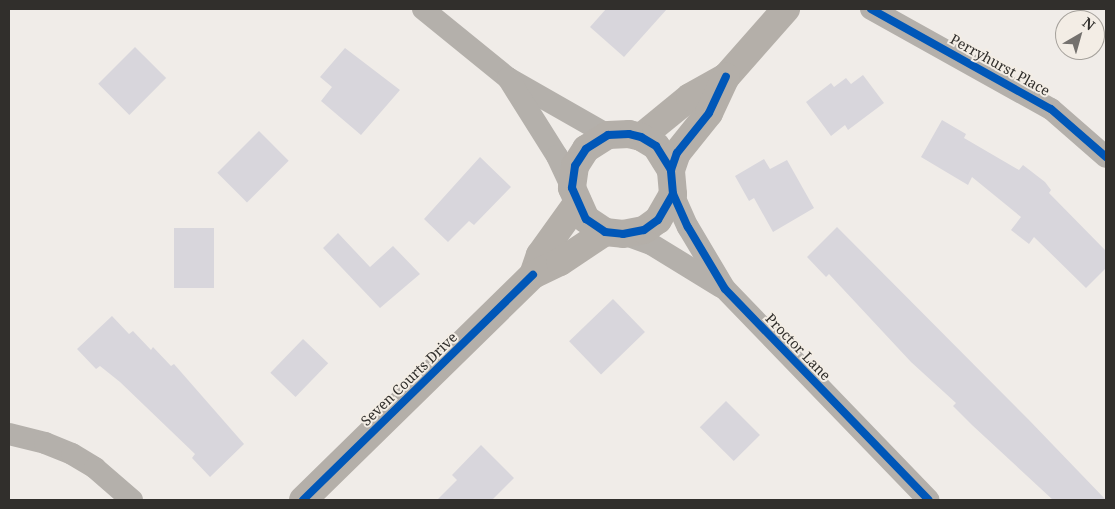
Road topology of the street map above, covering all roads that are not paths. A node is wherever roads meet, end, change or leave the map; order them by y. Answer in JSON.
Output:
{"nodes":[{"id":1,"x":423,"y":9,"type":"edge"},
{"id":2,"x":786,"y":9,"type":"edge"},
{"id":3,"x":871,"y":9,"type":"edge"},
{"id":4,"x":726,"y":77,"type":"junction"},
{"id":5,"x":508,"y":78,"type":"junction"},
{"id":6,"x":608,"y":135,"type":"junction"},
{"id":7,"x":641,"y":137,"type":"junction"},
{"id":8,"x":1106,"y":157,"type":"edge"},
{"id":9,"x":672,"y":182,"type":"junction"},
{"id":10,"x":575,"y":196,"type":"junction"},
{"id":11,"x":614,"y":233,"type":"junction"},
{"id":12,"x":533,"y":275,"type":"junction"},
{"id":13,"x":725,"y":289,"type":"junction"},
{"id":14,"x":9,"y":434,"type":"edge"},
{"id":15,"x":132,"y":500,"type":"edge"},
{"id":16,"x":304,"y":500,"type":"edge"},
{"id":17,"x":929,"y":500,"type":"edge"}],
"edges":[{"from":1,"to":5,"type":"street"},
{"from":2,"to":4,"type":"street"},
{"from":3,"to":8,"type":"street","name":"Perryhurst Place"},
{"from":4,"to":7,"type":"street"},
{"from":4,"to":9,"type":"street"},
{"from":5,"to":6,"type":"street"},
{"from":5,"to":10,"type":"street"},
{"from":6,"to":7,"type":"street"},
{"from":6,"to":10,"type":"street"},
{"from":7,"to":9,"type":"street"},
{"from":9,"to":11,"type":"street"},
{"from":9,"to":13,"type":"street","name":"Proctor Lane"},
{"from":10,"to":11,"type":"street"},
{"from":10,"to":12,"type":"street","name":"Seven Courts Drive"},
{"from":11,"to":12,"type":"street","name":"Seven Courts Drive"},
{"from":11,"to":13,"type":"street","name":"Proctor Lane"},
{"from":12,"to":16,"type":"street","name":"Seven Courts Drive"},
{"from":13,"to":17,"type":"street","name":"Proctor Lane"},
{"from":14,"to":15,"type":"street"}]}
